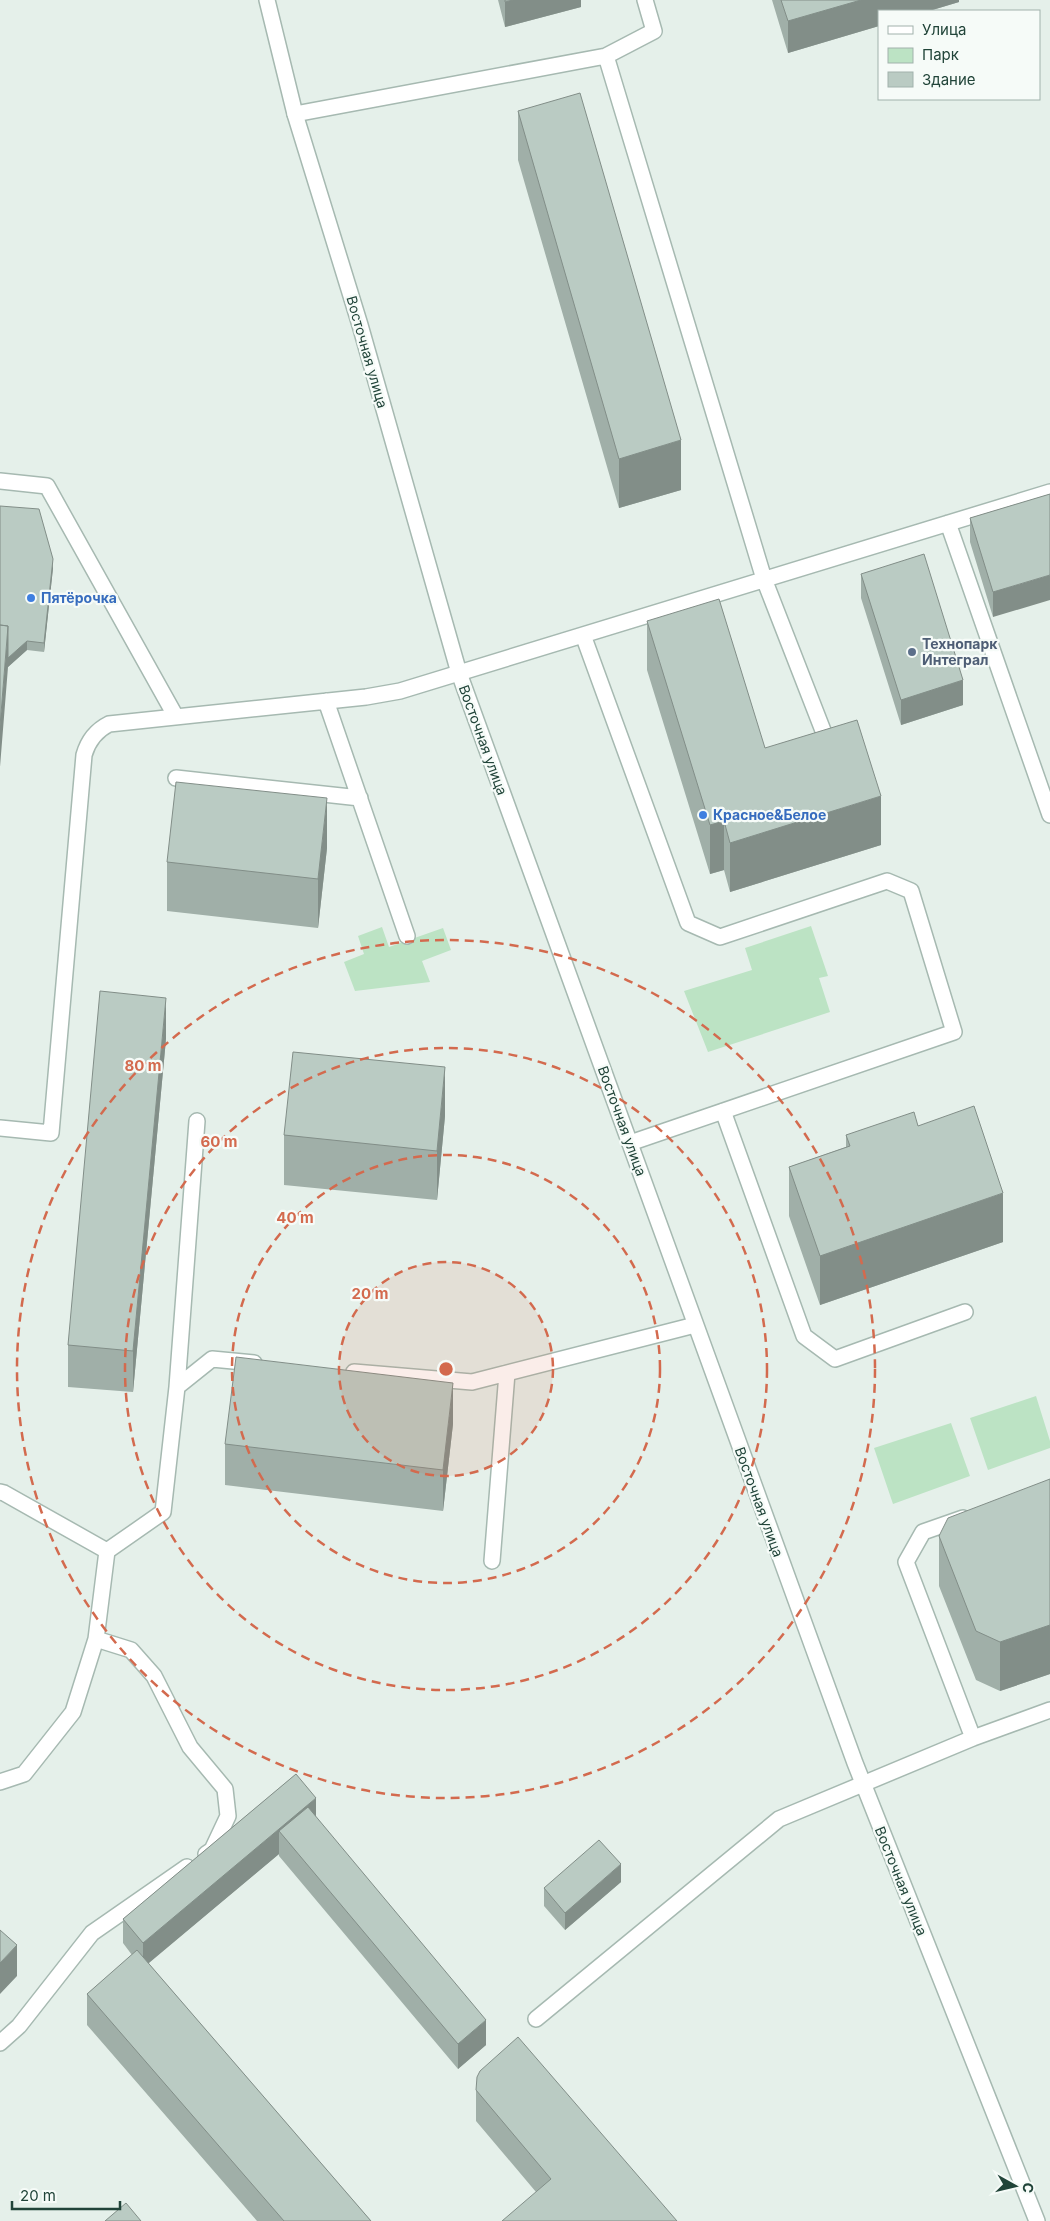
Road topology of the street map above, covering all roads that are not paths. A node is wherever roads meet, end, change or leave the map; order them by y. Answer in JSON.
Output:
{"nodes":[{"id":1,"x":266,"y":0,"type":"edge"},
{"id":2,"x":645,"y":0,"type":"edge"},
{"id":3,"x":606,"y":56,"type":"junction"},
{"id":4,"x":295,"y":114,"type":"junction"},
{"id":5,"x":0,"y":481,"type":"edge"},
{"id":6,"x":1050,"y":492,"type":"edge"},
{"id":7,"x":948,"y":523,"type":"junction"},
{"id":8,"x":764,"y":579,"type":"junction"},
{"id":9,"x":582,"y":635,"type":"junction"},
{"id":10,"x":459,"y":673,"type":"junction"},
{"id":11,"x":326,"y":701,"type":"junction"},
{"id":12,"x":176,"y":717,"type":"junction"},
{"id":13,"x":829,"y":746,"type":"edge"},
{"id":14,"x":176,"y":778,"type":"dead end"},
{"id":15,"x":360,"y":798,"type":"junction"},
{"id":16,"x":1050,"y":815,"type":"edge"},
{"id":17,"x":407,"y":936,"type":"dead end"},
{"id":18,"x":723,"y":1111,"type":"junction"},
{"id":19,"x":198,"y":1121,"type":"dead end"},
{"id":20,"x":0,"y":1128,"type":"edge"},
{"id":21,"x":630,"y":1143,"type":"junction"},
{"id":22,"x":965,"y":1312,"type":"dead end"},
{"id":23,"x":695,"y":1325,"type":"junction"},
{"id":24,"x":270,"y":1364,"type":"edge"},
{"id":25,"x":337,"y":1370,"type":"edge"},
{"id":26,"x":507,"y":1372,"type":"junction"},
{"id":27,"x":177,"y":1387,"type":"junction"},
{"id":28,"x":0,"y":1492,"type":"edge"},
{"id":29,"x":977,"y":1513,"type":"edge"},
{"id":30,"x":107,"y":1551,"type":"junction"},
{"id":31,"x":492,"y":1561,"type":"dead end"},
{"id":32,"x":96,"y":1639,"type":"junction"},
{"id":33,"x":1050,"y":1710,"type":"edge"},
{"id":34,"x":973,"y":1738,"type":"junction"},
{"id":35,"x":0,"y":1782,"type":"edge"},
{"id":36,"x":862,"y":1782,"type":"junction"},
{"id":37,"x":536,"y":2019,"type":"dead end"},
{"id":38,"x":0,"y":2043,"type":"edge"},
{"id":39,"x":1037,"y":2221,"type":"edge"}],
"edges":[{"from":1,"to":4,"type":"street","name":"Восточная улица"},
{"from":2,"to":3,"type":"street"},
{"from":3,"to":4,"type":"street"},
{"from":3,"to":8,"type":"street"},
{"from":4,"to":10,"type":"street","name":"Восточная улица"},
{"from":5,"to":12,"type":"street"},
{"from":6,"to":7,"type":"street"},
{"from":7,"to":8,"type":"street"},
{"from":7,"to":16,"type":"street"},
{"from":8,"to":9,"type":"street"},
{"from":8,"to":13,"type":"street"},
{"from":9,"to":10,"type":"street"},
{"from":9,"to":18,"type":"street"},
{"from":10,"to":11,"type":"street"},
{"from":10,"to":21,"type":"street","name":"Восточная улица"},
{"from":11,"to":12,"type":"street"},
{"from":11,"to":15,"type":"street"},
{"from":12,"to":20,"type":"street"},
{"from":14,"to":15,"type":"street"},
{"from":15,"to":17,"type":"street"},
{"from":18,"to":21,"type":"street"},
{"from":18,"to":22,"type":"street"},
{"from":19,"to":27,"type":"street"},
{"from":21,"to":23,"type":"street","name":"Восточная улица"},
{"from":23,"to":26,"type":"street"},
{"from":23,"to":36,"type":"street","name":"Восточная улица"},
{"from":24,"to":27,"type":"street"},
{"from":25,"to":26,"type":"street"},
{"from":26,"to":31,"type":"street"},
{"from":27,"to":30,"type":"street"},
{"from":28,"to":30,"type":"street"},
{"from":29,"to":34,"type":"street"},
{"from":30,"to":32,"type":"street"},
{"from":32,"to":35,"type":"street"},
{"from":32,"to":38,"type":"street"},
{"from":33,"to":34,"type":"street"},
{"from":34,"to":36,"type":"street"},
{"from":36,"to":37,"type":"street"},
{"from":36,"to":39,"type":"street","name":"Восточная улица"}]}
